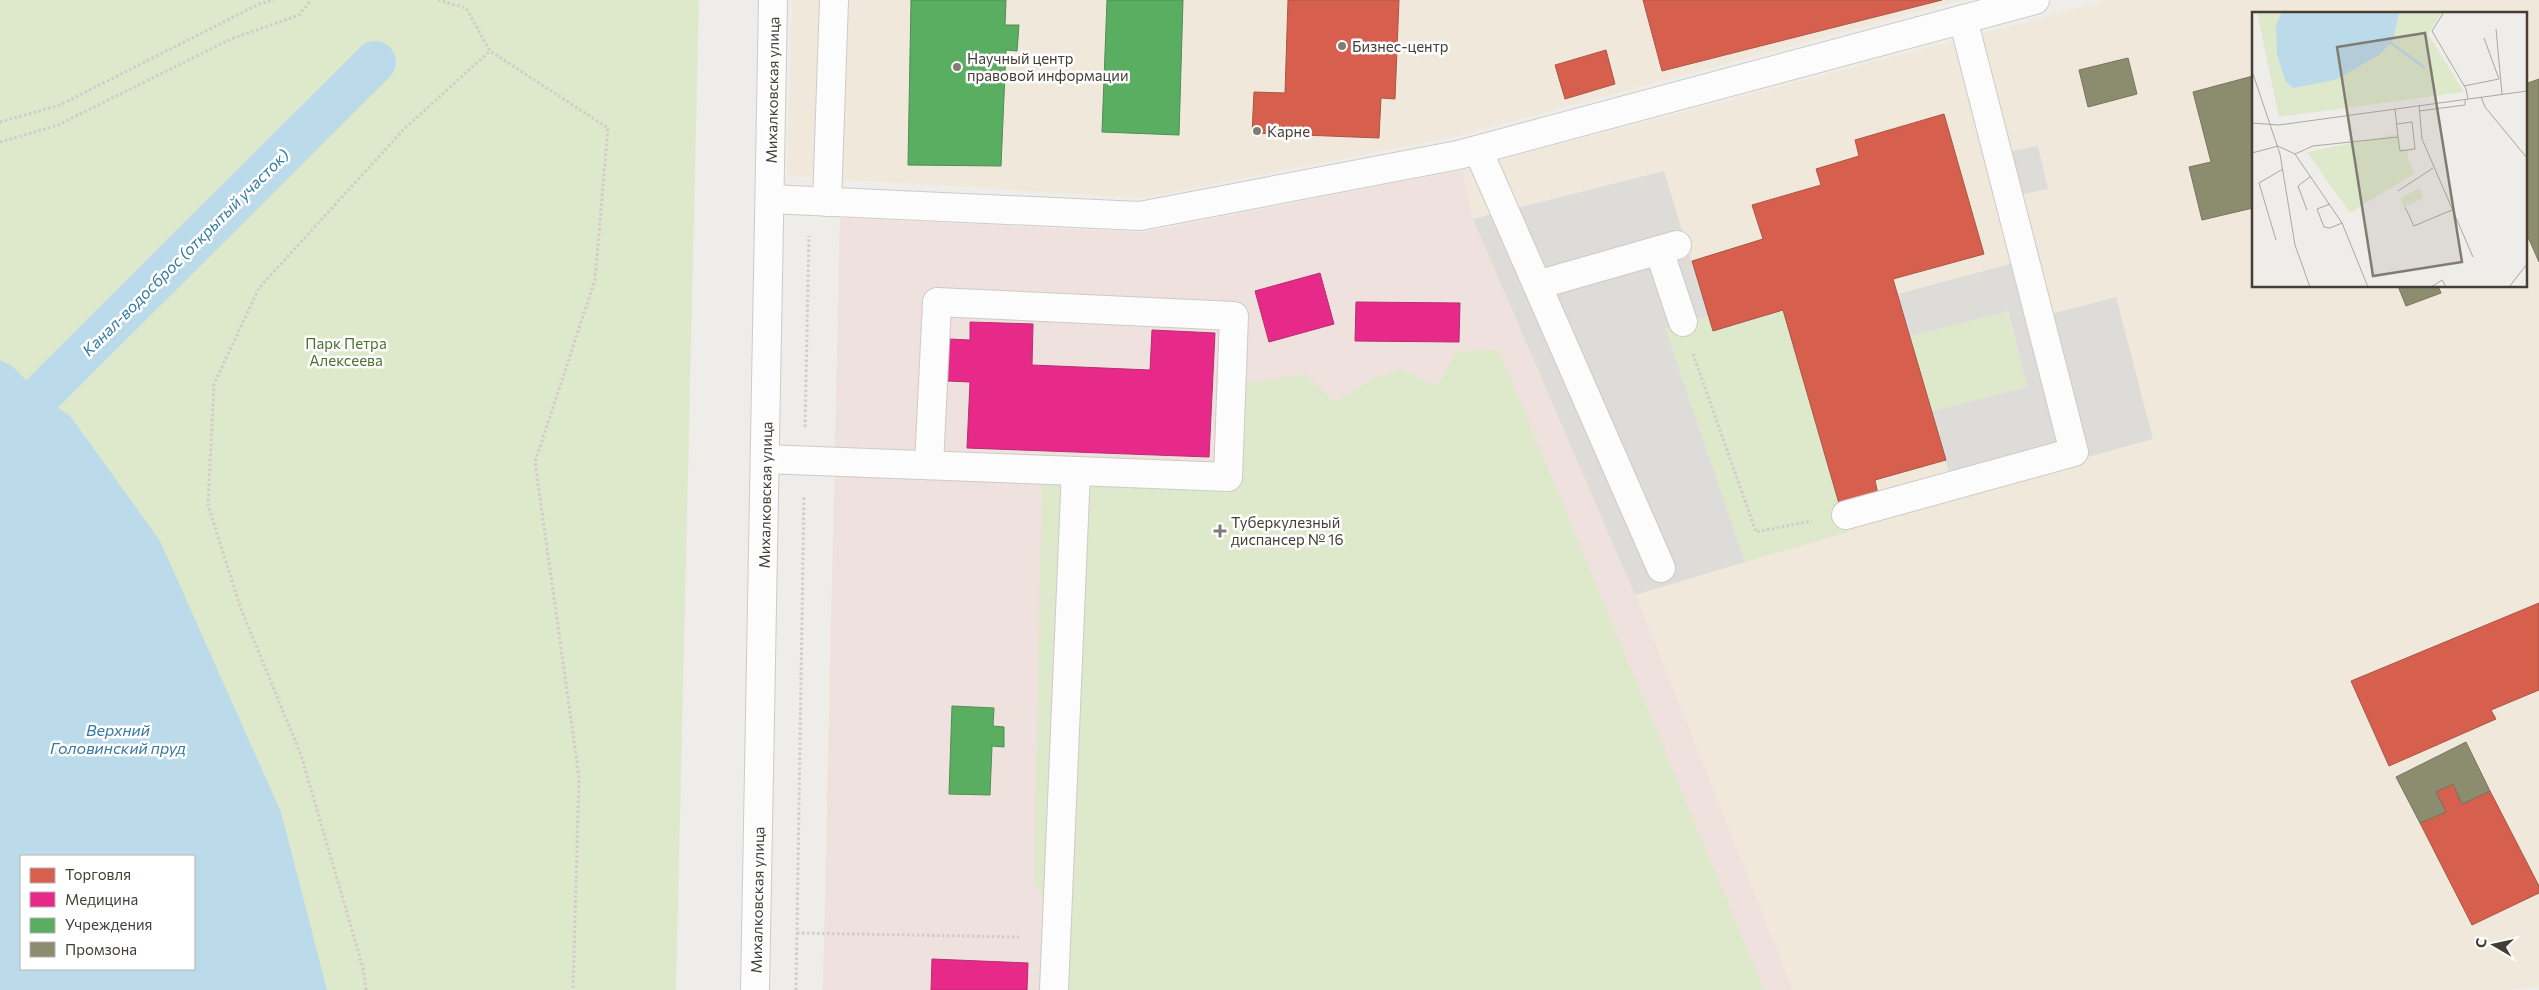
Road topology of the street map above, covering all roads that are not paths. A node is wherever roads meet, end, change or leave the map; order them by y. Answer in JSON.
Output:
{"nodes":[{"id":1,"x":773,"y":0,"type":"edge"},
{"id":2,"x":834,"y":0,"type":"edge"},
{"id":3,"x":2035,"y":0,"type":"edge"},
{"id":4,"x":1963,"y":19,"type":"junction"},
{"id":5,"x":1478,"y":150,"type":"junction"},
{"id":6,"x":770,"y":199,"type":"junction"},
{"id":7,"x":827,"y":202,"type":"junction"},
{"id":8,"x":1537,"y":285,"type":"junction"},
{"id":9,"x":1682,"y":322,"type":"road end"},
{"id":10,"x":765,"y":460,"type":"junction"},
{"id":11,"x":929,"y":466,"type":"junction"},
{"id":12,"x":1076,"y":471,"type":"junction"},
{"id":13,"x":1846,"y":515,"type":"road end"},
{"id":14,"x":1661,"y":568,"type":"dead end"},
{"id":15,"x":755,"y":990,"type":"edge"},
{"id":16,"x":1054,"y":990,"type":"edge"}],
"edges":[{"from":1,"to":6,"type":"street","name":"Михалковская улица"},
{"from":2,"to":7,"type":"street"},
{"from":3,"to":4,"type":"street"},
{"from":4,"to":5,"type":"street"},
{"from":4,"to":13,"type":"street"},
{"from":5,"to":7,"type":"street"},
{"from":5,"to":8,"type":"street"},
{"from":6,"to":7,"type":"street"},
{"from":6,"to":10,"type":"street","name":"Михалковская улица"},
{"from":8,"to":9,"type":"street"},
{"from":8,"to":14,"type":"street"},
{"from":10,"to":11,"type":"street"},
{"from":10,"to":15,"type":"street","name":"Михалковская улица"},
{"from":11,"to":12,"type":"street"},
{"from":11,"to":12,"type":"street"},
{"from":12,"to":16,"type":"street"}]}
